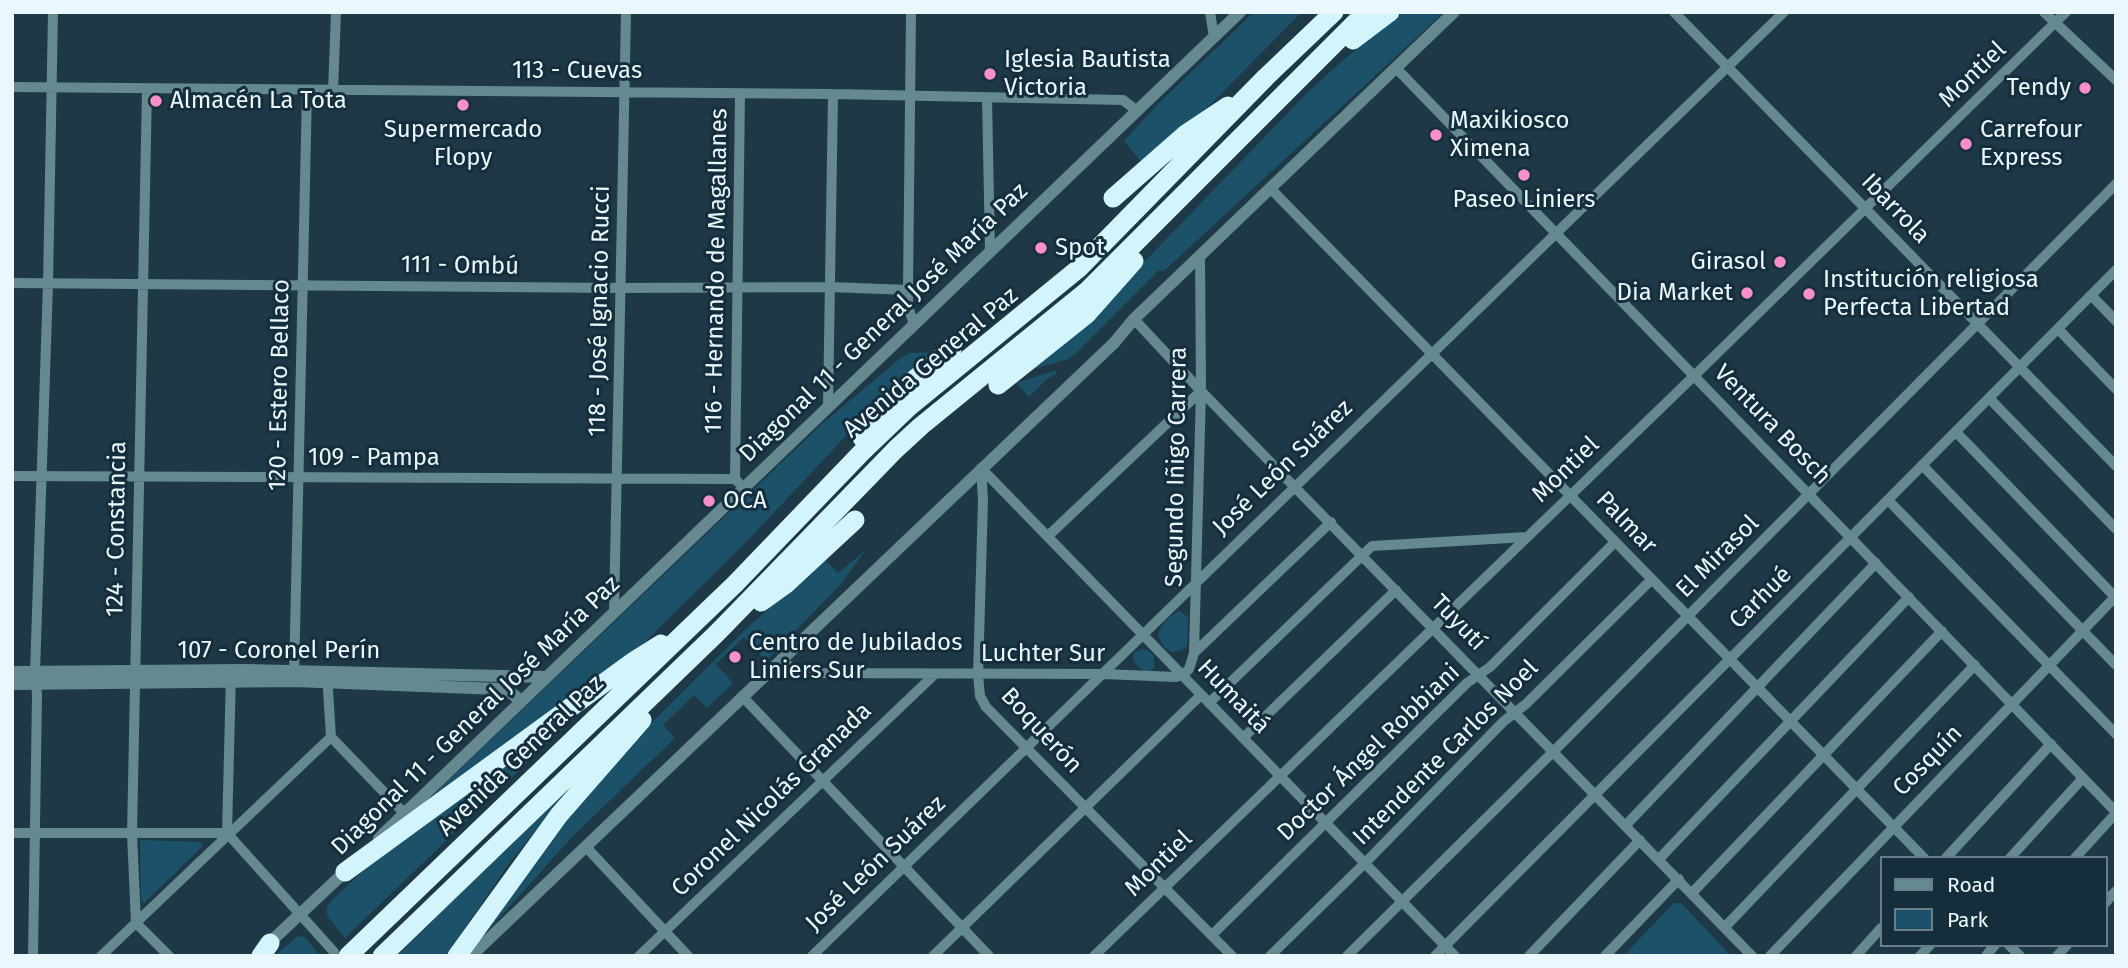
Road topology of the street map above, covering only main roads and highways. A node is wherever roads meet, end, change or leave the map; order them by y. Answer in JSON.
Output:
{"nodes":[{"id":1,"x":1318,"y":12,"type":"edge"},
{"id":2,"x":1334,"y":12,"type":"edge"},
{"id":3,"x":1366,"y":12,"type":"edge"},
{"id":4,"x":1390,"y":12,"type":"edge"},
{"id":5,"x":1259,"y":84,"type":"junction"},
{"id":6,"x":1270,"y":106,"type":"junction"},
{"id":7,"x":1194,"y":184,"type":"junction"},
{"id":8,"x":1113,"y":198,"type":"dead end"},
{"id":9,"x":953,"y":347,"type":"dead end"},
{"id":10,"x":999,"y":385,"type":"dead end"},
{"id":11,"x":804,"y":513,"type":"junction"},
{"id":12,"x":855,"y":520,"type":"dead end"},
{"id":13,"x":692,"y":625,"type":"junction"},
{"id":14,"x":710,"y":639,"type":"junction"},
{"id":15,"x":345,"y":872,"type":"road end"},
{"id":16,"x":347,"y":951,"type":"edge"},
{"id":17,"x":382,"y":956,"type":"edge"},
{"id":18,"x":457,"y":956,"type":"edge"}],
"edges":[{"from":1,"to":5,"type":"highway"},
{"from":2,"to":5,"type":"highway","name":"Avenida General Paz"},
{"from":3,"to":6,"type":"highway","name":"Avenida General Paz"},
{"from":4,"to":6,"type":"highway"},
{"from":5,"to":8,"type":"highway"},
{"from":5,"to":11,"type":"highway","name":"Avenida General Paz"},
{"from":6,"to":7,"type":"highway","name":"Avenida General Paz"},
{"from":7,"to":10,"type":"highway"},
{"from":7,"to":14,"type":"highway","name":"Avenida General Paz"},
{"from":9,"to":11,"type":"highway"},
{"from":11,"to":13,"type":"highway","name":"Avenida General Paz"},
{"from":12,"to":14,"type":"highway"},
{"from":13,"to":15,"type":"highway"},
{"from":13,"to":16,"type":"highway","name":"Avenida General Paz"},
{"from":14,"to":17,"type":"highway","name":"Avenida General Paz"},
{"from":14,"to":18,"type":"highway"}]}
